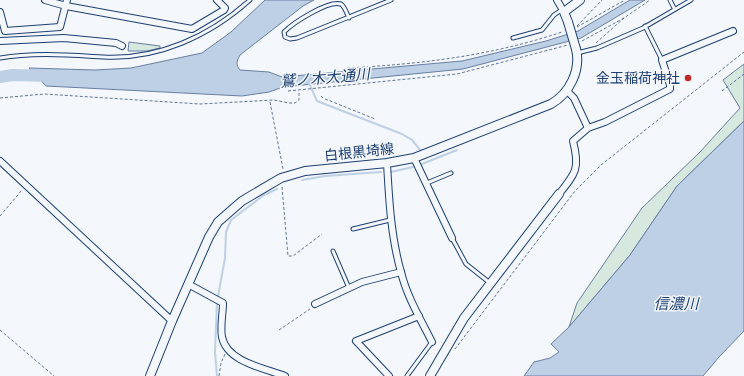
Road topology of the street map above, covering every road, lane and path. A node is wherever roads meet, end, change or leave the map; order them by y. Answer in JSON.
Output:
{"nodes":[{"id":1,"x":44,"y":0,"type":"edge"},
{"id":2,"x":217,"y":0,"type":"edge"},
{"id":3,"x":250,"y":0,"type":"edge"},
{"id":4,"x":391,"y":0,"type":"edge"},
{"id":5,"x":557,"y":0,"type":"edge"},
{"id":6,"x":580,"y":0,"type":"edge"},
{"id":7,"x":602,"y":0,"type":"edge"},
{"id":8,"x":625,"y":0,"type":"edge"},
{"id":9,"x":650,"y":0,"type":"edge"},
{"id":10,"x":670,"y":0,"type":"edge"},
{"id":11,"x":691,"y":0,"type":"edge"},
{"id":12,"x":66,"y":3,"type":"edge"},
{"id":13,"x":674,"y":8,"type":"junction"},
{"id":14,"x":563,"y":11,"type":"junction"},
{"id":15,"x":0,"y":12,"type":"edge"},
{"id":16,"x":349,"y":18,"type":"junction"},
{"id":17,"x":624,"y":18,"type":"junction"},
{"id":18,"x":645,"y":26,"type":"junction"},
{"id":19,"x":733,"y":31,"type":"dead end"},
{"id":20,"x":562,"y":32,"type":"dead end"},
{"id":21,"x":513,"y":38,"type":"dead end"},
{"id":22,"x":0,"y":41,"type":"edge"},
{"id":23,"x":582,"y":41,"type":"dead end"},
{"id":24,"x":122,"y":46,"type":"dead end"},
{"id":25,"x":574,"y":49,"type":"junction"},
{"id":26,"x":587,"y":50,"type":"junction"},
{"id":27,"x":744,"y":52,"type":"edge"},
{"id":28,"x":0,"y":58,"type":"edge"},
{"id":29,"x":662,"y":60,"type":"junction"},
{"id":30,"x":347,"y":68,"type":"dead end"},
{"id":31,"x":352,"y":68,"type":"junction"},
{"id":32,"x":744,"y":74,"type":"edge"},
{"id":33,"x":354,"y":83,"type":"junction"},
{"id":34,"x":298,"y":90,"type":"junction"},
{"id":35,"x":288,"y":91,"type":"dead end"},
{"id":36,"x":567,"y":91,"type":"junction"},
{"id":37,"x":722,"y":91,"type":"dead end"},
{"id":38,"x":321,"y":96,"type":"dead end"},
{"id":39,"x":0,"y":98,"type":"edge"},
{"id":40,"x":270,"y":102,"type":"junction"},
{"id":41,"x":375,"y":119,"type":"dead end"},
{"id":42,"x":588,"y":128,"type":"junction"},
{"id":43,"x":414,"y":158,"type":"junction"},
{"id":44,"x":0,"y":161,"type":"edge"},
{"id":45,"x":387,"y":163,"type":"junction"},
{"id":46,"x":451,"y":173,"type":"dead end"},
{"id":47,"x":283,"y":178,"type":"junction"},
{"id":48,"x":426,"y":184,"type":"junction"},
{"id":49,"x":26,"y":185,"type":"junction"},
{"id":50,"x":559,"y":194,"type":"joint"},
{"id":51,"x":0,"y":216,"type":"edge"},
{"id":52,"x":390,"y":220,"type":"junction"},
{"id":53,"x":353,"y":229,"type":"dead end"},
{"id":54,"x":322,"y":234,"type":"dead end"},
{"id":55,"x":452,"y":238,"type":"joint"},
{"id":56,"x":333,"y":251,"type":"dead end"},
{"id":57,"x":401,"y":272,"type":"junction"},
{"id":58,"x":490,"y":283,"type":"junction"},
{"id":59,"x":188,"y":284,"type":"junction"},
{"id":60,"x":349,"y":288,"type":"junction"},
{"id":61,"x":315,"y":304,"type":"joint"},
{"id":62,"x":419,"y":316,"type":"junction"},
{"id":63,"x":172,"y":321,"type":"junction"},
{"id":64,"x":0,"y":330,"type":"edge"},
{"id":65,"x":279,"y":330,"type":"dead end"},
{"id":66,"x":432,"y":342,"type":"joint"},
{"id":67,"x":228,"y":351,"type":"junction"},
{"id":68,"x":451,"y":353,"type":"dead end"},
{"id":69,"x":54,"y":376,"type":"edge"},
{"id":70,"x":150,"y":376,"type":"edge"},
{"id":71,"x":219,"y":376,"type":"edge"},
{"id":72,"x":285,"y":376,"type":"edge"},
{"id":73,"x":389,"y":376,"type":"edge"},
{"id":74,"x":407,"y":376,"type":"edge"},
{"id":75,"x":430,"y":376,"type":"edge"}],
"edges":[{"from":1,"to":12,"type":"street"},
{"from":2,"to":12,"type":"street"},
{"from":3,"to":28,"type":"lane"},
{"from":4,"to":16,"type":"lane"},
{"from":5,"to":14,"type":"street"},
{"from":6,"to":14,"type":"main road"},
{"from":7,"to":8,"type":"path"},
{"from":9,"to":17,"type":"path"},
{"from":10,"to":13,"type":"lane"},
{"from":11,"to":13,"type":"lane"},
{"from":12,"to":15,"type":"street"},
{"from":13,"to":18,"type":"lane"},
{"from":14,"to":21,"type":"lane"},
{"from":14,"to":25,"type":"main road","name":"白根黒埼線","bridge":true},
{"from":16,"to":16,"type":"lane"},
{"from":17,"to":23,"type":"path"},
{"from":17,"to":26,"type":"path"},
{"from":18,"to":26,"type":"lane"},
{"from":18,"to":29,"type":"lane"},
{"from":19,"to":29,"type":"street"},
{"from":20,"to":31,"type":"path"},
{"from":22,"to":24,"type":"street"},
{"from":25,"to":26,"type":"lane"},
{"from":25,"to":33,"type":"path"},
{"from":25,"to":36,"type":"main road","name":"白根黒埼線"},
{"from":27,"to":68,"type":"path"},
{"from":29,"to":42,"type":"street"},
{"from":30,"to":31,"type":"path"},
{"from":31,"to":33,"type":"path"},
{"from":32,"to":37,"type":"path"},
{"from":33,"to":34,"type":"path"},
{"from":34,"to":35,"type":"path"},
{"from":34,"to":40,"type":"path"},
{"from":36,"to":42,"type":"street"},
{"from":36,"to":43,"type":"main road","name":"白根黒埼線"},
{"from":38,"to":41,"type":"path"},
{"from":39,"to":40,"type":"path"},
{"from":40,"to":47,"type":"path"},
{"from":42,"to":50,"type":"street"},
{"from":43,"to":45,"type":"main road","name":"白根黒埼線"},
{"from":43,"to":48,"type":"street"},
{"from":44,"to":49,"type":"street"},
{"from":45,"to":47,"type":"main road","name":"白根黒埼線"},
{"from":45,"to":52,"type":"street"},
{"from":46,"to":48,"type":"lane"},
{"from":47,"to":54,"type":"path"},
{"from":47,"to":59,"type":"main road","name":"白根黒埼線"},
{"from":48,"to":55,"type":"street"},
{"from":49,"to":51,"type":"path"},
{"from":49,"to":63,"type":"street"},
{"from":50,"to":58,"type":"main road"},
{"from":52,"to":53,"type":"lane"},
{"from":52,"to":57,"type":"street"},
{"from":55,"to":58,"type":"lane"},
{"from":56,"to":60,"type":"lane"},
{"from":57,"to":60,"type":"street"},
{"from":57,"to":62,"type":"street"},
{"from":58,"to":75,"type":"main road"},
{"from":59,"to":63,"type":"main road","name":"白根黒埼線"},
{"from":59,"to":67,"type":"street"},
{"from":60,"to":61,"type":"street"},
{"from":61,"to":65,"type":"path"},
{"from":62,"to":66,"type":"street"},
{"from":62,"to":73,"type":"street"},
{"from":63,"to":70,"type":"main road","name":"白根黒埼線"},
{"from":64,"to":69,"type":"path"},
{"from":66,"to":74,"type":"lane"},
{"from":67,"to":71,"type":"path"},
{"from":67,"to":72,"type":"street"}]}
